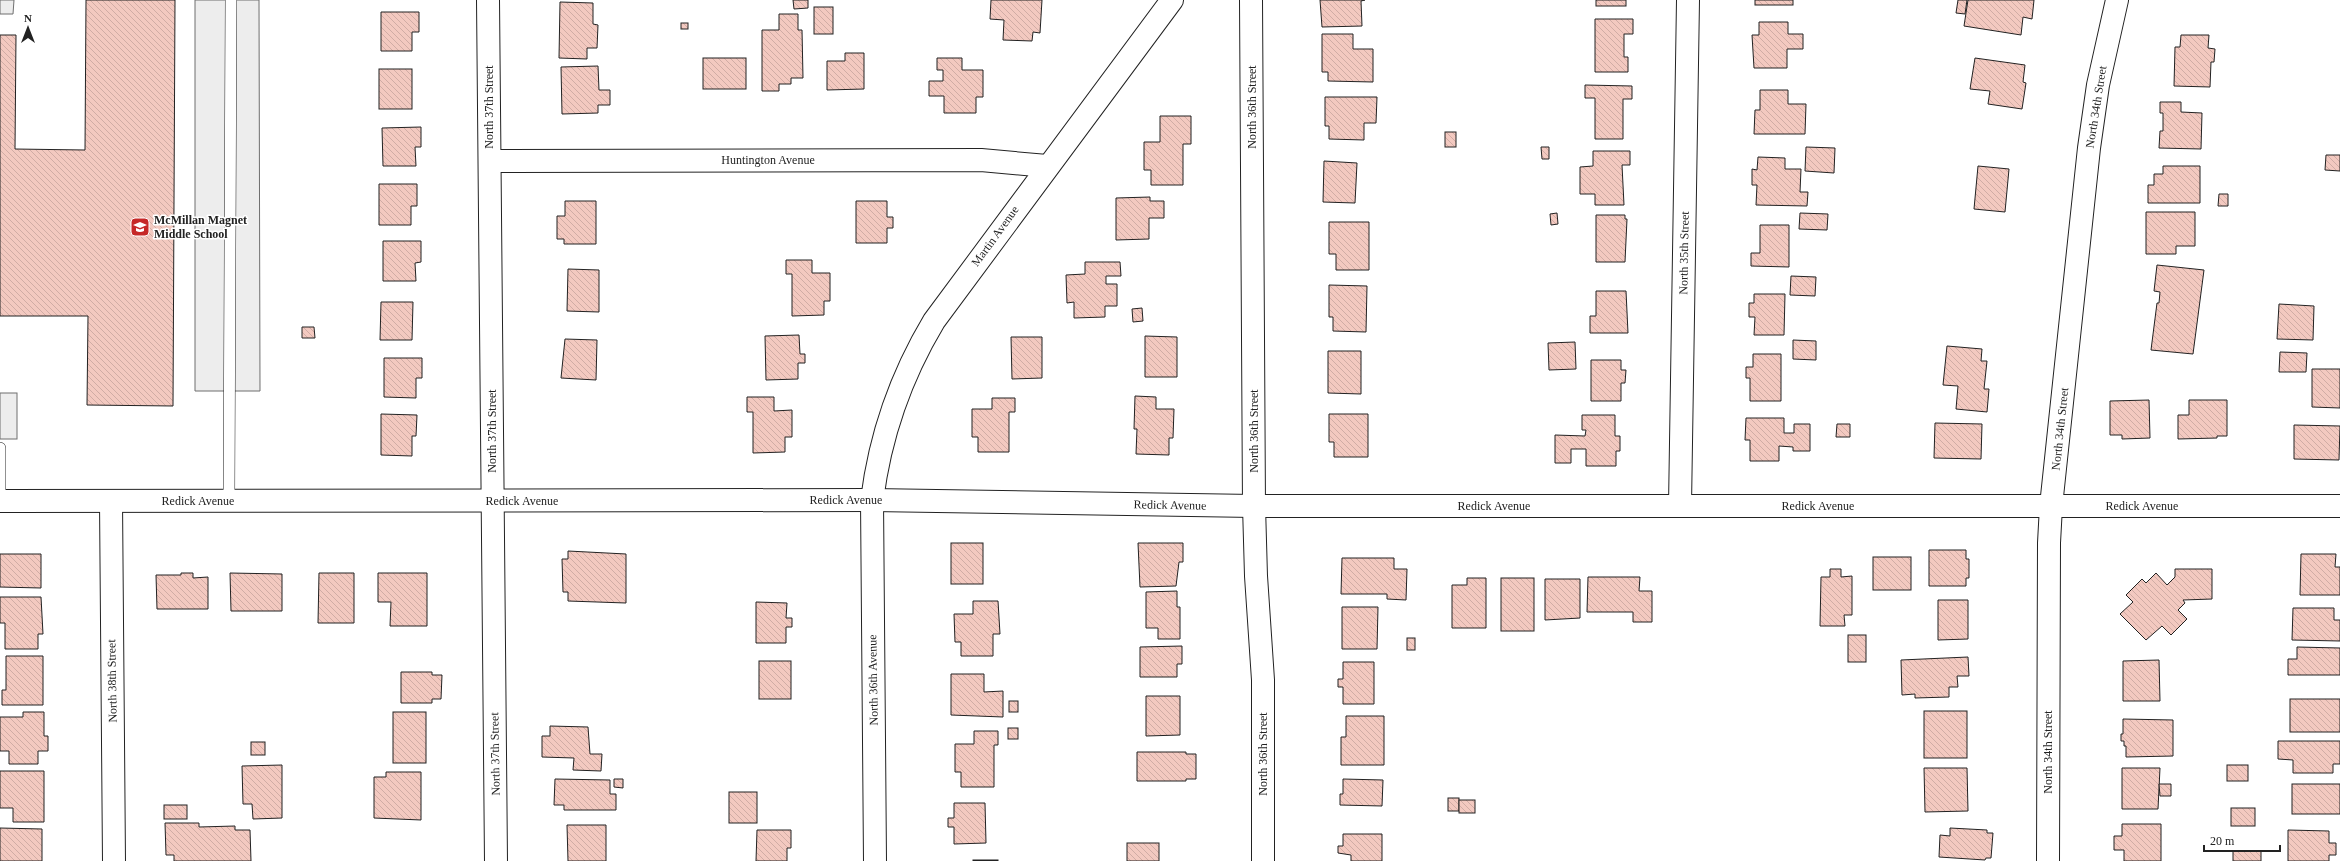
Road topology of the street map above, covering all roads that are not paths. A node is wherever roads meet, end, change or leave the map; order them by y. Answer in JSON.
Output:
{"nodes":[{"id":1,"x":231,"y":0,"type":"edge"},
{"id":2,"x":488,"y":0,"type":"edge"},
{"id":3,"x":1172,"y":0,"type":"edge"},
{"id":4,"x":1251,"y":0,"type":"edge"},
{"id":5,"x":1688,"y":0,"type":"edge"},
{"id":6,"x":2117,"y":0,"type":"edge"},
{"id":7,"x":490,"y":160,"type":"junction"},
{"id":8,"x":1047,"y":166,"type":"junction"},
{"id":9,"x":0,"y":448,"type":"edge"},
{"id":10,"x":872,"y":500,"type":"junction"},
{"id":11,"x":0,"y":501,"type":"edge"},
{"id":12,"x":111,"y":501,"type":"junction"},
{"id":13,"x":229,"y":501,"type":"junction"},
{"id":14,"x":492,"y":501,"type":"junction"},
{"id":15,"x":1254,"y":506,"type":"junction"},
{"id":16,"x":1680,"y":506,"type":"junction"},
{"id":17,"x":2051,"y":506,"type":"junction"},
{"id":18,"x":2340,"y":506,"type":"edge"},
{"id":19,"x":114,"y":861,"type":"edge"},
{"id":20,"x":496,"y":861,"type":"edge"},
{"id":21,"x":875,"y":861,"type":"edge"},
{"id":22,"x":1263,"y":861,"type":"edge"},
{"id":23,"x":2048,"y":861,"type":"edge"}],
"edges":[{"from":1,"to":13,"type":"lane"},
{"from":2,"to":7,"type":"street","name":"North 37th Street"},
{"from":3,"to":8,"type":"street","name":"Martin Avenue"},
{"from":4,"to":15,"type":"street","name":"North 36th Street"},
{"from":5,"to":16,"type":"street","name":"North 35th Street"},
{"from":6,"to":17,"type":"street","name":"North 34th Street"},
{"from":7,"to":8,"type":"street","name":"Huntington Avenue"},
{"from":7,"to":14,"type":"street","name":"North 37th Street"},
{"from":8,"to":10,"type":"street","name":"Martin Avenue"},
{"from":9,"to":11,"type":"lane"},
{"from":10,"to":14,"type":"street","name":"Redick Avenue"},
{"from":10,"to":15,"type":"street","name":"Redick Avenue"},
{"from":10,"to":21,"type":"street","name":"North 36th Avenue"},
{"from":11,"to":12,"type":"street","name":"Redick Avenue"},
{"from":12,"to":13,"type":"street","name":"Redick Avenue"},
{"from":12,"to":19,"type":"street","name":"North 38th Street"},
{"from":13,"to":14,"type":"street","name":"Redick Avenue"},
{"from":14,"to":20,"type":"street","name":"North 37th Street"},
{"from":15,"to":16,"type":"street","name":"Redick Avenue"},
{"from":15,"to":22,"type":"street","name":"North 36th Street"},
{"from":16,"to":17,"type":"street","name":"Redick Avenue"},
{"from":17,"to":18,"type":"street","name":"Redick Avenue"},
{"from":17,"to":23,"type":"street","name":"North 34th Street"}]}
